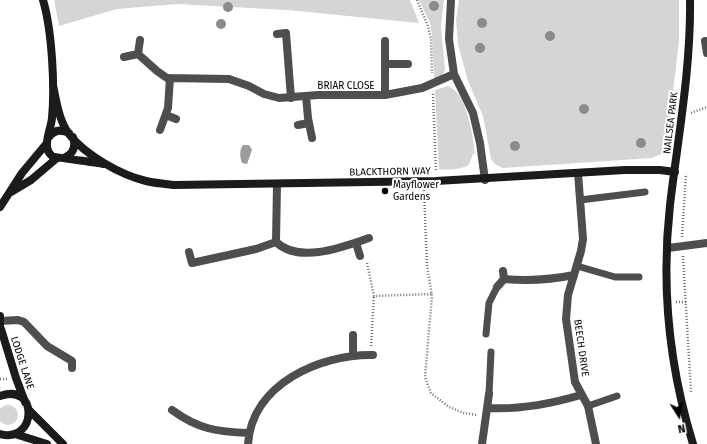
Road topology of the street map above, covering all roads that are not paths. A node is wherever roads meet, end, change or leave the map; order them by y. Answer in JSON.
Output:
{"nodes":[{"id":1,"x":43,"y":0,"type":"edge"},
{"id":2,"x":451,"y":0,"type":"edge"},
{"id":3,"x":690,"y":0,"type":"edge"},
{"id":4,"x":277,"y":34,"type":"dead end"},
{"id":5,"x":140,"y":40,"type":"dead end"},
{"id":6,"x":385,"y":41,"type":"dead end"},
{"id":7,"x":705,"y":41,"type":"dead end"},
{"id":8,"x":707,"y":53,"type":"edge"},
{"id":9,"x":138,"y":54,"type":"junction"},
{"id":10,"x":124,"y":58,"type":"dead end"},
{"id":11,"x":385,"y":64,"type":"junction"},
{"id":12,"x":408,"y":64,"type":"dead end"},
{"id":13,"x":454,"y":74,"type":"junction"},
{"id":14,"x":170,"y":78,"type":"junction"},
{"id":15,"x":53,"y":85,"type":"junction"},
{"id":16,"x":385,"y":95,"type":"junction"},
{"id":17,"x":306,"y":96,"type":"junction"},
{"id":18,"x":291,"y":98,"type":"junction"},
{"id":19,"x":166,"y":115,"type":"junction"},
{"id":20,"x":176,"y":119,"type":"dead end"},
{"id":21,"x":309,"y":123,"type":"junction"},
{"id":22,"x":298,"y":125,"type":"dead end"},
{"id":23,"x":160,"y":130,"type":"dead end"},
{"id":24,"x":71,"y":135,"type":"junction"},
{"id":25,"x":312,"y":138,"type":"dead end"},
{"id":26,"x":48,"y":140,"type":"junction"},
{"id":27,"x":60,"y":158,"type":"junction"},
{"id":28,"x":108,"y":165,"type":"junction"},
{"id":29,"x":675,"y":172,"type":"junction"},
{"id":30,"x":578,"y":173,"type":"junction"},
{"id":31,"x":485,"y":180,"type":"junction"},
{"id":32,"x":277,"y":184,"type":"junction"},
{"id":33,"x":645,"y":192,"type":"dead end"},
{"id":34,"x":4,"y":196,"type":"edge"},
{"id":35,"x":580,"y":200,"type":"junction"},
{"id":36,"x":0,"y":207,"type":"edge"},
{"id":37,"x":369,"y":238,"type":"dead end"},
{"id":38,"x":276,"y":242,"type":"junction"},
{"id":39,"x":356,"y":243,"type":"junction"},
{"id":40,"x":707,"y":243,"type":"edge"},
{"id":41,"x":668,"y":248,"type":"junction"},
{"id":42,"x":189,"y":252,"type":"dead end"},
{"id":43,"x":360,"y":256,"type":"road end"},
{"id":44,"x":577,"y":266,"type":"junction"},
{"id":45,"x":574,"y":275,"type":"junction"},
{"id":46,"x":639,"y":277,"type":"dead end"},
{"id":47,"x":497,"y":287,"type":"joint"},
{"id":48,"x":0,"y":316,"type":"edge"},
{"id":49,"x":0,"y":325,"type":"edge"},
{"id":50,"x":486,"y":334,"type":"dead end"},
{"id":51,"x":353,"y":335,"type":"dead end"},
{"id":52,"x":0,"y":339,"type":"edge"},
{"id":53,"x":491,"y":352,"type":"dead end"},
{"id":54,"x":353,"y":354,"type":"junction"},
{"id":55,"x":372,"y":354,"type":"road end"},
{"id":56,"x":72,"y":368,"type":"dead end"},
{"id":57,"x":489,"y":394,"type":"joint"},
{"id":58,"x":581,"y":395,"type":"junction"},
{"id":59,"x":0,"y":396,"type":"edge"},
{"id":60,"x":617,"y":396,"type":"dead end"},
{"id":61,"x":27,"y":406,"type":"junction"},
{"id":62,"x":588,"y":406,"type":"junction"},
{"id":63,"x":488,"y":408,"type":"junction"},
{"id":64,"x":172,"y":410,"type":"dead end"},
{"id":65,"x":249,"y":433,"type":"junction"},
{"id":66,"x":15,"y":434,"type":"junction"},
{"id":67,"x":1,"y":435,"type":"edge"},
{"id":68,"x":47,"y":444,"type":"edge"},
{"id":69,"x":62,"y":444,"type":"edge"},
{"id":70,"x":248,"y":444,"type":"edge"},
{"id":71,"x":482,"y":444,"type":"edge"},
{"id":72,"x":596,"y":444,"type":"edge"},
{"id":73,"x":693,"y":444,"type":"edge"}],
"edges":[{"from":1,"to":15,"type":"street"},
{"from":2,"to":13,"type":"street"},
{"from":3,"to":29,"type":"street","name":"NAILSEA PARK"},
{"from":4,"to":18,"type":"street"},
{"from":5,"to":9,"type":"street"},
{"from":6,"to":11,"type":"street","name":"BRIAR CLOSE"},
{"from":7,"to":8,"type":"street"},
{"from":9,"to":10,"type":"street"},
{"from":9,"to":14,"type":"street"},
{"from":11,"to":12,"type":"street"},
{"from":11,"to":16,"type":"street","name":"BRIAR CLOSE"},
{"from":13,"to":16,"type":"street","name":"BRIAR CLOSE"},
{"from":13,"to":31,"type":"street"},
{"from":14,"to":18,"type":"street","name":"BRIAR CLOSE"},
{"from":14,"to":19,"type":"street"},
{"from":15,"to":24,"type":"street"},
{"from":15,"to":26,"type":"street"},
{"from":16,"to":17,"type":"street","name":"BRIAR CLOSE"},
{"from":17,"to":18,"type":"street","name":"BRIAR CLOSE"},
{"from":17,"to":21,"type":"street","name":"BRIAR CLOSE"},
{"from":19,"to":20,"type":"street"},
{"from":19,"to":23,"type":"street"},
{"from":21,"to":22,"type":"street"},
{"from":21,"to":25,"type":"street","name":"BRIAR CLOSE"},
{"from":24,"to":26,"type":"street"},
{"from":24,"to":27,"type":"street"},
{"from":24,"to":28,"type":"street"},
{"from":26,"to":27,"type":"street"},
{"from":26,"to":34,"type":"street"},
{"from":27,"to":28,"type":"street"},
{"from":27,"to":34,"type":"street"},
{"from":28,"to":32,"type":"street","name":"BLACKTHORN WAY"},
{"from":29,"to":30,"type":"street","name":"BLACKTHORN WAY"},
{"from":29,"to":41,"type":"street","name":"NAILSEA PARK"},
{"from":30,"to":31,"type":"street","name":"BLACKTHORN WAY"},
{"from":30,"to":35,"type":"street","name":"BEECH DRIVE"},
{"from":31,"to":32,"type":"street","name":"BLACKTHORN WAY"},
{"from":32,"to":38,"type":"street"},
{"from":33,"to":35,"type":"lane"},
{"from":34,"to":36,"type":"street"},
{"from":35,"to":44,"type":"street","name":"BEECH DRIVE"},
{"from":37,"to":39,"type":"street"},
{"from":38,"to":39,"type":"street"},
{"from":38,"to":42,"type":"street"},
{"from":39,"to":43,"type":"street"},
{"from":40,"to":41,"type":"street"},
{"from":41,"to":73,"type":"street","name":"NAILSEA PARK"},
{"from":44,"to":45,"type":"street","name":"BEECH DRIVE"},
{"from":44,"to":46,"type":"lane"},
{"from":45,"to":47,"type":"street"},
{"from":45,"to":58,"type":"street","name":"BEECH DRIVE"},
{"from":47,"to":50,"type":"lane"},
{"from":48,"to":49,"type":"street","name":"LODGE LANE"},
{"from":49,"to":52,"type":"street","name":"LODGE LANE"},
{"from":49,"to":56,"type":"street"},
{"from":49,"to":61,"type":"street","name":"LODGE LANE"},
{"from":51,"to":54,"type":"street"},
{"from":53,"to":57,"type":"lane"},
{"from":54,"to":55,"type":"street"},
{"from":54,"to":65,"type":"street"},
{"from":57,"to":63,"type":"street"},
{"from":58,"to":62,"type":"street","name":"BEECH DRIVE"},
{"from":58,"to":63,"type":"street"},
{"from":59,"to":61,"type":"street"},
{"from":60,"to":62,"type":"lane"},
{"from":61,"to":66,"type":"street"},
{"from":61,"to":69,"type":"street","name":"LODGE LANE"},
{"from":62,"to":72,"type":"street","name":"BEECH DRIVE"},
{"from":63,"to":71,"type":"street"},
{"from":64,"to":65,"type":"street"},
{"from":65,"to":70,"type":"street"},
{"from":66,"to":67,"type":"street"},
{"from":66,"to":68,"type":"street"}]}
